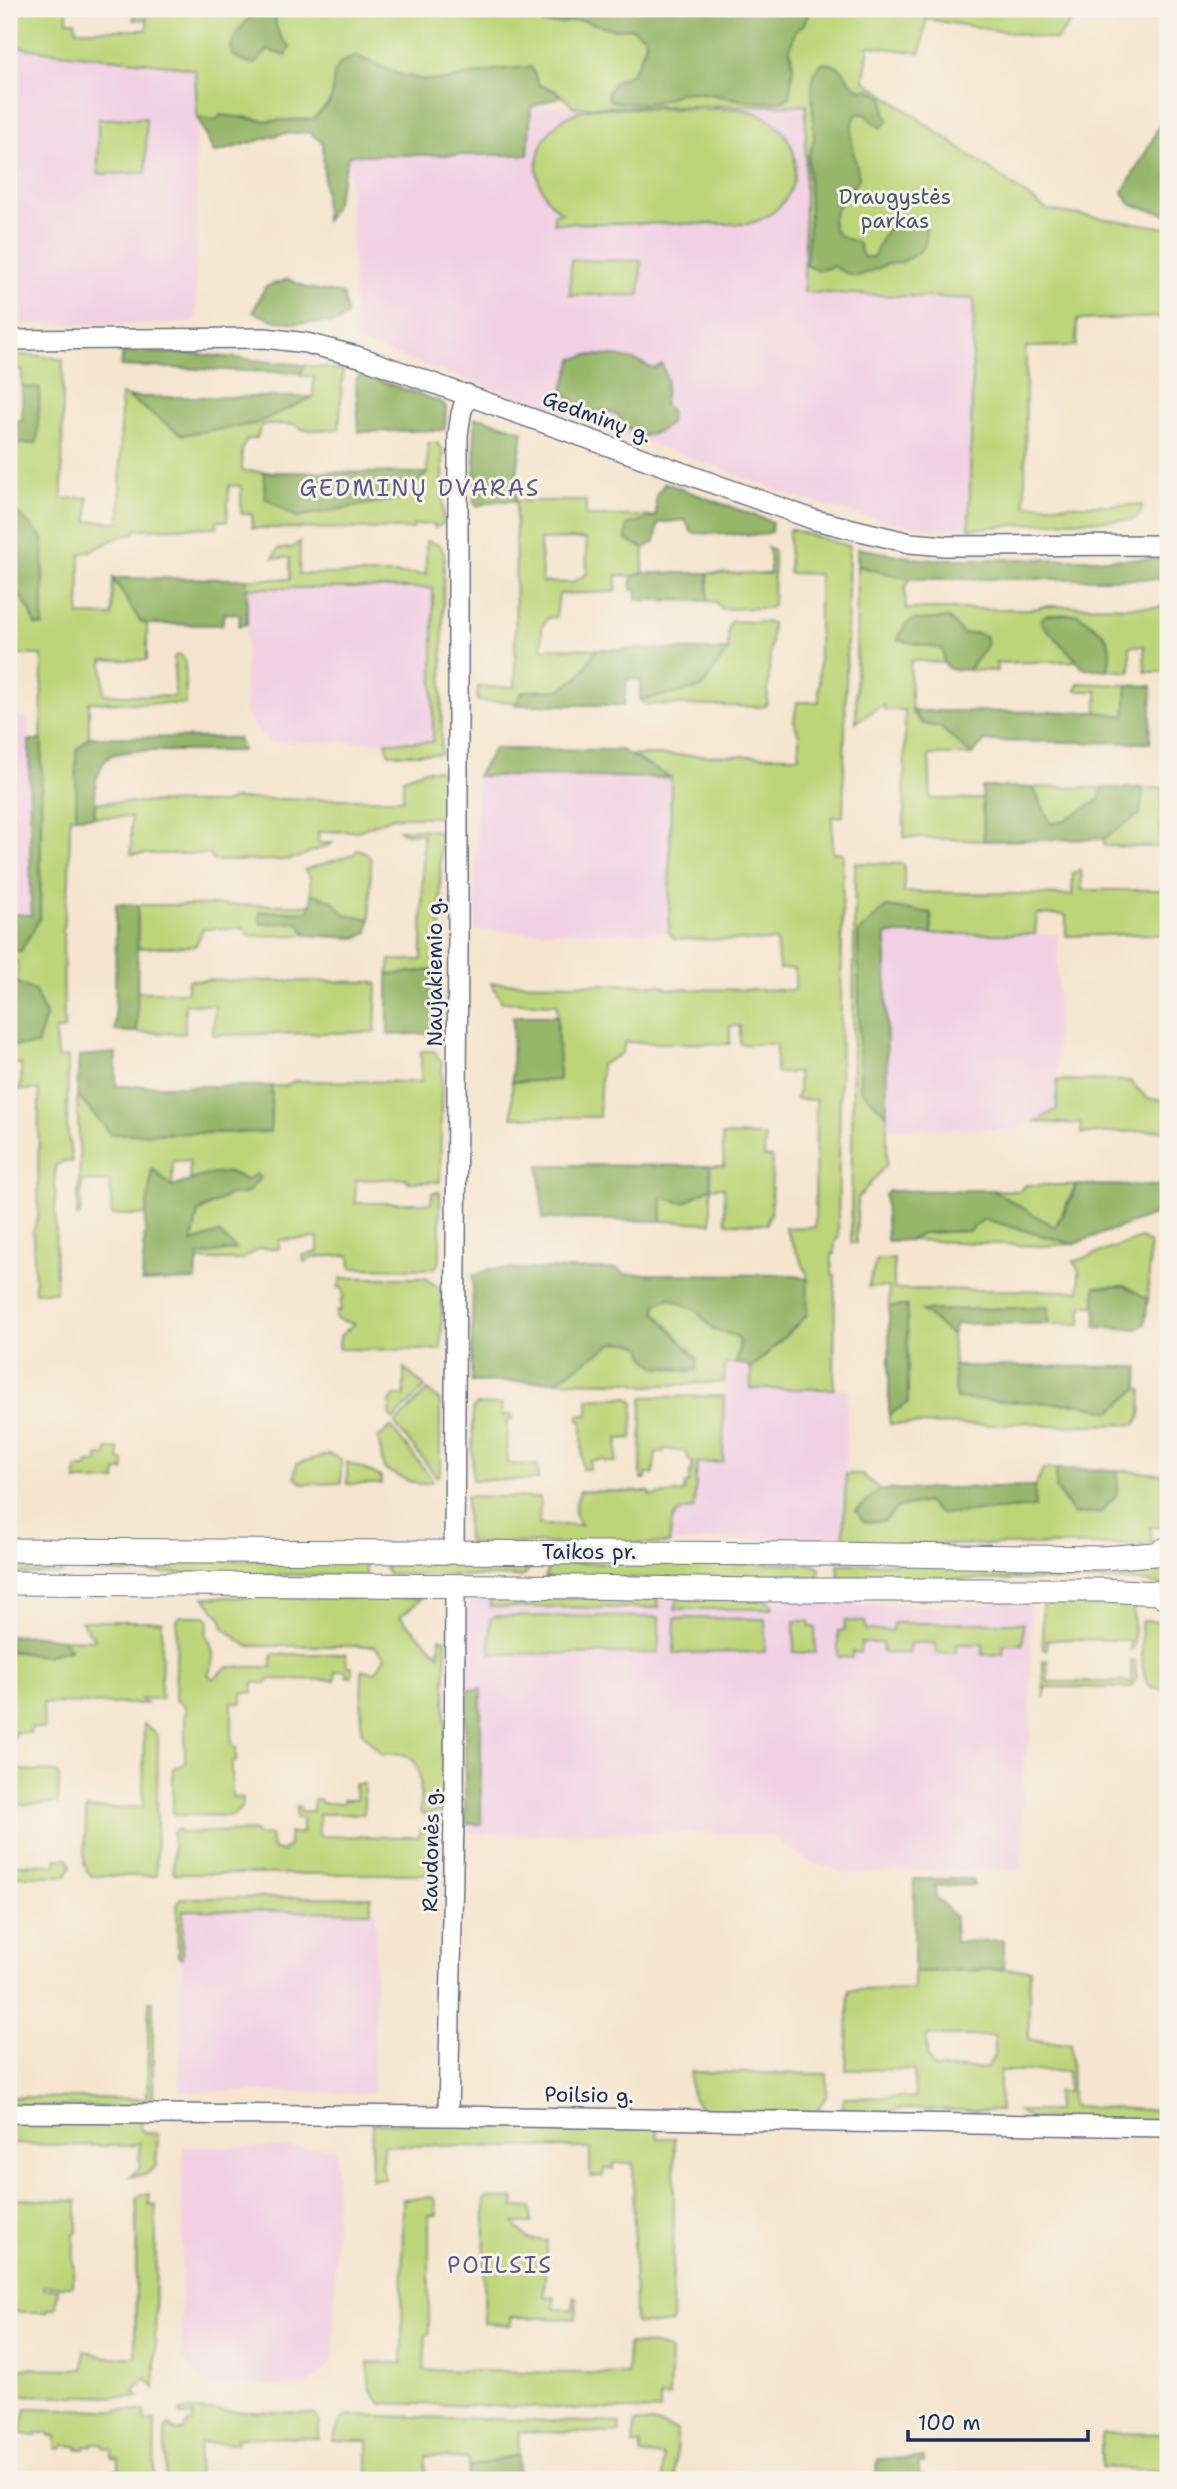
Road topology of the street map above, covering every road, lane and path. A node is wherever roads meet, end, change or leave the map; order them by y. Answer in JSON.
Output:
{"nodes":[{"id":1,"x":9,"y":340,"type":"edge"},
{"id":2,"x":467,"y":394,"type":"junction"},
{"id":3,"x":1168,"y":545,"type":"edge"},
{"id":4,"x":1168,"y":1548,"type":"edge"},
{"id":5,"x":9,"y":1550,"type":"edge"},
{"id":6,"x":381,"y":1551,"type":"junction"},
{"id":7,"x":454,"y":1551,"type":"junction"},
{"id":8,"x":520,"y":1552,"type":"junction"},
{"id":9,"x":9,"y":1583,"type":"edge"},
{"id":10,"x":455,"y":1585,"type":"junction"},
{"id":11,"x":381,"y":1586,"type":"junction"},
{"id":12,"x":519,"y":1586,"type":"junction"},
{"id":13,"x":1168,"y":1598,"type":"edge"},
{"id":14,"x":9,"y":2113,"type":"edge"},
{"id":15,"x":449,"y":2116,"type":"junction"},
{"id":16,"x":1168,"y":2127,"type":"edge"}],
"edges":[{"from":1,"to":2,"type":"street","name":"Gedminų g."},
{"from":2,"to":3,"type":"street","name":"Gedminų g."},
{"from":2,"to":7,"type":"street","name":"Naujakiemio g."},
{"from":4,"to":8,"type":"main road","name":"Taikos pr."},
{"from":5,"to":6,"type":"main road","name":"Taikos pr."},
{"from":6,"to":7,"type":"main road","name":"Taikos pr."},
{"from":6,"to":11,"type":"main road"},
{"from":7,"to":8,"type":"main road","name":"Taikos pr."},
{"from":8,"to":12,"type":"main road"},
{"from":9,"to":11,"type":"main road","name":"Taikos pr."},
{"from":10,"to":11,"type":"main road","name":"Taikos pr."},
{"from":10,"to":12,"type":"main road","name":"Taikos pr."},
{"from":10,"to":15,"type":"street","name":"Raudonės g."},
{"from":12,"to":13,"type":"main road","name":"Taikos pr."},
{"from":14,"to":15,"type":"street","name":"Poilsio g."},
{"from":15,"to":16,"type":"street","name":"Poilsio g."}]}
